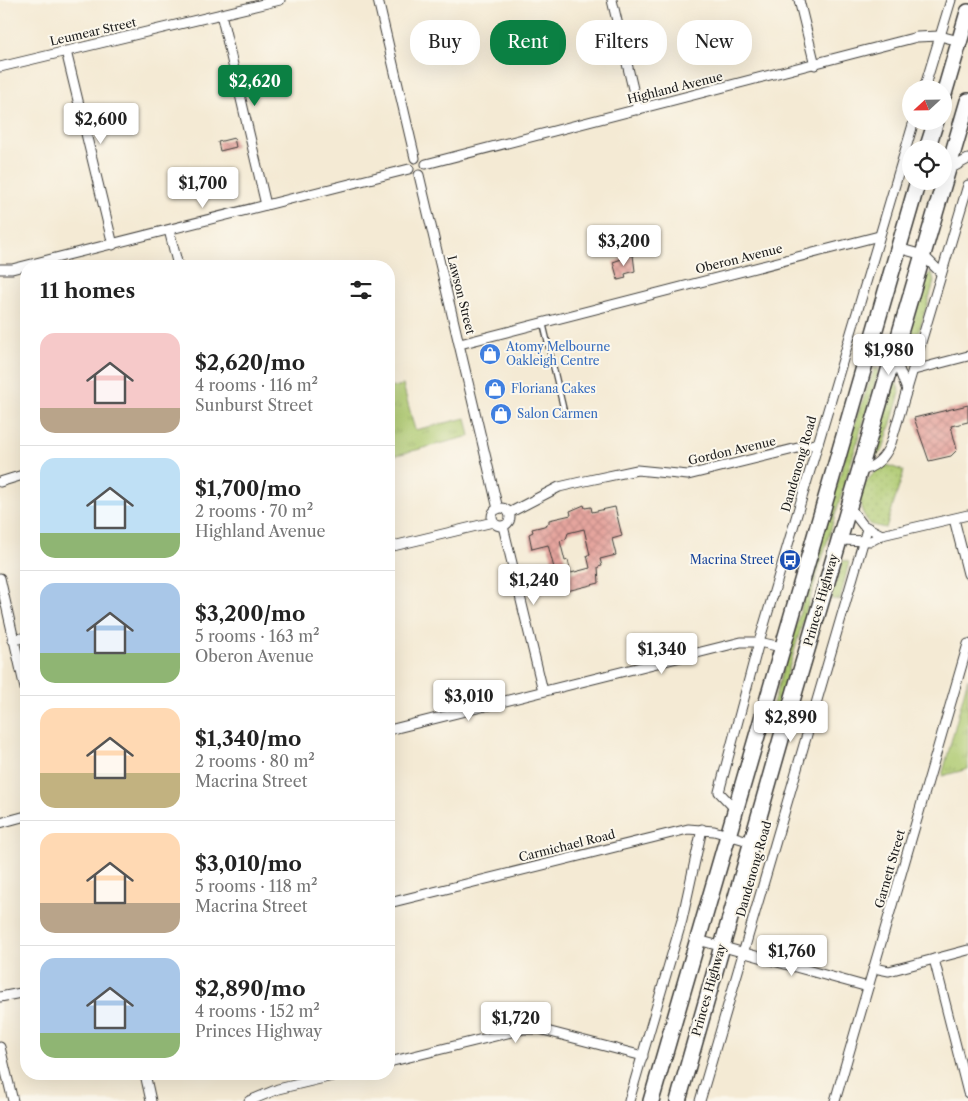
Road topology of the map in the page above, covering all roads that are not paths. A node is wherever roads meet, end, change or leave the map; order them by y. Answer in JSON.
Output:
{"nodes":[{"id":1,"x":280,"y":0,"type":"edge"},
{"id":2,"x":378,"y":0,"type":"edge"},
{"id":3,"x":612,"y":0,"type":"edge"},
{"id":4,"x":799,"y":0,"type":"edge"},
{"id":5,"x":951,"y":0,"type":"edge"},
{"id":6,"x":968,"y":12,"type":"edge"},
{"id":7,"x":220,"y":14,"type":"junction"},
{"id":8,"x":940,"y":36,"type":"junction"},
{"id":9,"x":960,"y":41,"type":"junction"},
{"id":10,"x":66,"y":51,"type":"junction"},
{"id":11,"x":815,"y":65,"type":"junction"},
{"id":12,"x":0,"y":67,"type":"edge"},
{"id":13,"x":927,"y":80,"type":"edge"},
{"id":14,"x":948,"y":80,"type":"edge"},
{"id":15,"x":968,"y":101,"type":"edge"},
{"id":16,"x":638,"y":110,"type":"junction"},
{"id":17,"x":911,"y":130,"type":"edge"},
{"id":18,"x":952,"y":156,"type":"edge"},
{"id":19,"x":415,"y":158,"type":"junction"},
{"id":20,"x":968,"y":159,"type":"edge"},
{"id":21,"x":426,"y":164,"type":"junction"},
{"id":22,"x":409,"y":168,"type":"junction"},
{"id":23,"x":952,"y":168,"type":"edge"},
{"id":24,"x":419,"y":175,"type":"junction"},
{"id":25,"x":968,"y":185,"type":"edge"},
{"id":26,"x":915,"y":190,"type":"edge"},
{"id":27,"x":942,"y":190,"type":"edge"},
{"id":28,"x":266,"y":205,"type":"junction"},
{"id":29,"x":169,"y":230,"type":"junction"},
{"id":30,"x":879,"y":236,"type":"junction"},
{"id":31,"x":113,"y":244,"type":"junction"},
{"id":32,"x":898,"y":248,"type":"junction"},
{"id":33,"x":922,"y":255,"type":"junction"},
{"id":34,"x":59,"y":260,"type":"edge"},
{"id":35,"x":176,"y":260,"type":"edge"},
{"id":36,"x":0,"y":269,"type":"edge"},
{"id":37,"x":20,"y":270,"type":"edge"},
{"id":38,"x":941,"y":274,"type":"junction"},
{"id":39,"x":543,"y":323,"type":"junction"},
{"id":40,"x":460,"y":344,"type":"junction"},
{"id":41,"x":893,"y":354,"type":"junction"},
{"id":42,"x":968,"y":356,"type":"edge"},
{"id":43,"x":914,"y":370,"type":"junction"},
{"id":44,"x":907,"y":390,"type":"junction"},
{"id":45,"x":564,"y":411,"type":"dead end"},
{"id":46,"x":818,"y":443,"type":"junction"},
{"id":47,"x":859,"y":471,"type":"junction"},
{"id":48,"x":20,"y":476,"type":"edge"},
{"id":49,"x":0,"y":482,"type":"edge"},
{"id":50,"x":849,"y":506,"type":"junction"},
{"id":51,"x":498,"y":509,"type":"junction"},
{"id":52,"x":509,"y":513,"type":"junction"},
{"id":53,"x":968,"y":515,"type":"edge"},
{"id":54,"x":954,"y":519,"type":"junction"},
{"id":55,"x":493,"y":522,"type":"junction"},
{"id":56,"x":503,"y":526,"type":"junction"},
{"id":57,"x":867,"y":529,"type":"junction"},
{"id":58,"x":882,"y":535,"type":"junction"},
{"id":59,"x":839,"y":540,"type":"junction"},
{"id":60,"x":863,"y":542,"type":"junction"},
{"id":61,"x":395,"y":546,"type":"edge"},
{"id":62,"x":968,"y":574,"type":"edge"},
{"id":63,"x":0,"y":578,"type":"edge"},
{"id":64,"x":20,"y":638,"type":"edge"},
{"id":65,"x":13,"y":640,"type":"junction"},
{"id":66,"x":758,"y":642,"type":"junction"},
{"id":67,"x":968,"y":644,"type":"edge"},
{"id":68,"x":781,"y":647,"type":"junction"},
{"id":69,"x":20,"y":669,"type":"edge"},
{"id":70,"x":543,"y":690,"type":"junction"},
{"id":71,"x":395,"y":728,"type":"edge"},
{"id":72,"x":735,"y":809,"type":"junction"},
{"id":73,"x":20,"y":818,"type":"edge"},
{"id":74,"x":0,"y":823,"type":"edge"},
{"id":75,"x":702,"y":829,"type":"junction"},
{"id":76,"x":727,"y":835,"type":"junction"},
{"id":77,"x":752,"y":842,"type":"junction"},
{"id":78,"x":395,"y":902,"type":"edge"},
{"id":79,"x":698,"y":940,"type":"junction"},
{"id":80,"x":722,"y":945,"type":"junction"},
{"id":81,"x":968,"y":950,"type":"edge"},
{"id":82,"x":743,"y":951,"type":"junction"},
{"id":83,"x":934,"y":959,"type":"junction"},
{"id":84,"x":874,"y":968,"type":"junction"},
{"id":85,"x":868,"y":987,"type":"junction"},
{"id":86,"x":20,"y":993,"type":"edge"},
{"id":87,"x":0,"y":997,"type":"edge"},
{"id":88,"x":0,"y":1048,"type":"edge"},
{"id":89,"x":643,"y":1056,"type":"junction"},
{"id":90,"x":395,"y":1061,"type":"edge"},
{"id":91,"x":146,"y":1080,"type":"edge"},
{"id":92,"x":316,"y":1080,"type":"edge"},
{"id":93,"x":968,"y":1093,"type":"edge"},
{"id":94,"x":13,"y":1101,"type":"edge"},
{"id":95,"x":151,"y":1101,"type":"edge"},
{"id":96,"x":249,"y":1101,"type":"edge"},
{"id":97,"x":629,"y":1101,"type":"edge"},
{"id":98,"x":651,"y":1101,"type":"edge"},
{"id":99,"x":678,"y":1101,"type":"edge"},
{"id":100,"x":700,"y":1101,"type":"edge"},
{"id":101,"x":836,"y":1101,"type":"edge"}],
"edges":[{"from":1,"to":7,"type":"street","name":"Leumear Street"},
{"from":2,"to":19,"type":"street"},
{"from":3,"to":16,"type":"street"},
{"from":4,"to":11,"type":"street"},
{"from":5,"to":8,"type":"street"},
{"from":6,"to":9,"type":"highway"},
{"from":7,"to":10,"type":"street","name":"Leumear Street"},
{"from":7,"to":28,"type":"street"},
{"from":8,"to":9,"type":"street","name":"Highland Avenue"},
{"from":8,"to":11,"type":"street","name":"Highland Avenue"},
{"from":8,"to":13,"type":"street"},
{"from":9,"to":14,"type":"highway"},
{"from":10,"to":12,"type":"street","name":"Leumear Street"},
{"from":10,"to":31,"type":"street"},
{"from":11,"to":16,"type":"street","name":"Highland Avenue"},
{"from":15,"to":18,"type":"highway","name":"Princes Highway"},
{"from":16,"to":21,"type":"street","name":"Highland Avenue"},
{"from":17,"to":30,"type":"street","name":"Dandenong Road"},
{"from":19,"to":21,"type":"street"},
{"from":19,"to":22,"type":"street"},
{"from":20,"to":23,"type":"street"},
{"from":21,"to":24,"type":"street"},
{"from":22,"to":24,"type":"street"},
{"from":22,"to":28,"type":"street"},
{"from":24,"to":40,"type":"street","name":"Lawson Street"},
{"from":25,"to":38,"type":"street"},
{"from":26,"to":32,"type":"highway","name":"Princes Highway"},
{"from":27,"to":33,"type":"highway","name":"Princes Highway"},
{"from":28,"to":29,"type":"street"},
{"from":29,"to":31,"type":"street"},
{"from":29,"to":35,"type":"street"},
{"from":30,"to":39,"type":"street","name":"Oberon Avenue"},
{"from":30,"to":46,"type":"street","name":"Dandenong Road"},
{"from":31,"to":34,"type":"street"},
{"from":32,"to":33,"type":"street"},
{"from":32,"to":68,"type":"highway","name":"Princes Highway"},
{"from":33,"to":38,"type":"street"},
{"from":33,"to":41,"type":"highway","name":"Princes Highway"},
{"from":36,"to":37,"type":"street"},
{"from":38,"to":43,"type":"street"},
{"from":39,"to":40,"type":"street","name":"Oberon Avenue"},
{"from":39,"to":45,"type":"lane"},
{"from":40,"to":51,"type":"street","name":"Lawson Street"},
{"from":41,"to":44,"type":"street"},
{"from":41,"to":47,"type":"highway","name":"Princes Highway"},
{"from":42,"to":43,"type":"street"},
{"from":43,"to":44,"type":"street"},
{"from":44,"to":47,"type":"street"},
{"from":46,"to":52,"type":"street","name":"Gordon Avenue"},
{"from":46,"to":66,"type":"street","name":"Dandenong Road"},
{"from":47,"to":50,"type":"highway","name":"Princes Highway"},
{"from":48,"to":49,"type":"street"},
{"from":50,"to":57,"type":"street"},
{"from":50,"to":59,"type":"highway","name":"Princes Highway"},
{"from":51,"to":52,"type":"street"},
{"from":51,"to":55,"type":"street"},
{"from":52,"to":56,"type":"street"},
{"from":53,"to":54,"type":"street"},
{"from":54,"to":58,"type":"street"},
{"from":54,"to":62,"type":"street"},
{"from":55,"to":56,"type":"street"},
{"from":55,"to":61,"type":"street"},
{"from":56,"to":70,"type":"street"},
{"from":57,"to":58,"type":"street"},
{"from":57,"to":60,"type":"street","name":"Dandenong Road"},
{"from":58,"to":60,"type":"street"},
{"from":59,"to":60,"type":"street"},
{"from":59,"to":77,"type":"highway","name":"Princes Highway"},
{"from":60,"to":82,"type":"street","name":"Dandenong Road"},
{"from":63,"to":65,"type":"street"},
{"from":64,"to":65,"type":"street"},
{"from":65,"to":69,"type":"street"},
{"from":66,"to":68,"type":"street"},
{"from":66,"to":70,"type":"street"},
{"from":66,"to":72,"type":"street","name":"Dandenong Road"},
{"from":67,"to":84,"type":"street","name":"Garnett Street"},
{"from":68,"to":72,"type":"highway","name":"Princes Highway"},
{"from":70,"to":71,"type":"street"},
{"from":72,"to":76,"type":"highway","name":"Princes Highway"},
{"from":73,"to":74,"type":"street"},
{"from":75,"to":76,"type":"street","name":"Carmichael Road"},
{"from":75,"to":78,"type":"street","name":"Carmichael Road"},
{"from":75,"to":89,"type":"street"},
{"from":76,"to":77,"type":"street","name":"Carmichael Road"},
{"from":76,"to":79,"type":"highway","name":"Princes Highway"},
{"from":77,"to":80,"type":"highway","name":"Princes Highway"},
{"from":79,"to":80,"type":"street"},
{"from":79,"to":98,"type":"highway","name":"Princes Highway"},
{"from":80,"to":82,"type":"street"},
{"from":80,"to":99,"type":"highway","name":"Princes Highway"},
{"from":81,"to":83,"type":"street"},
{"from":82,"to":85,"type":"street"},
{"from":82,"to":100,"type":"street","name":"Dandenong Road"},
{"from":83,"to":84,"type":"street"},
{"from":83,"to":93,"type":"street"},
{"from":84,"to":85,"type":"street","name":"Garnett Street"},
{"from":85,"to":101,"type":"street","name":"Garnett Street"},
{"from":86,"to":87,"type":"street"},
{"from":88,"to":94,"type":"street"},
{"from":89,"to":90,"type":"street"},
{"from":89,"to":97,"type":"street"},
{"from":91,"to":95,"type":"street"},
{"from":92,"to":96,"type":"street"}]}
